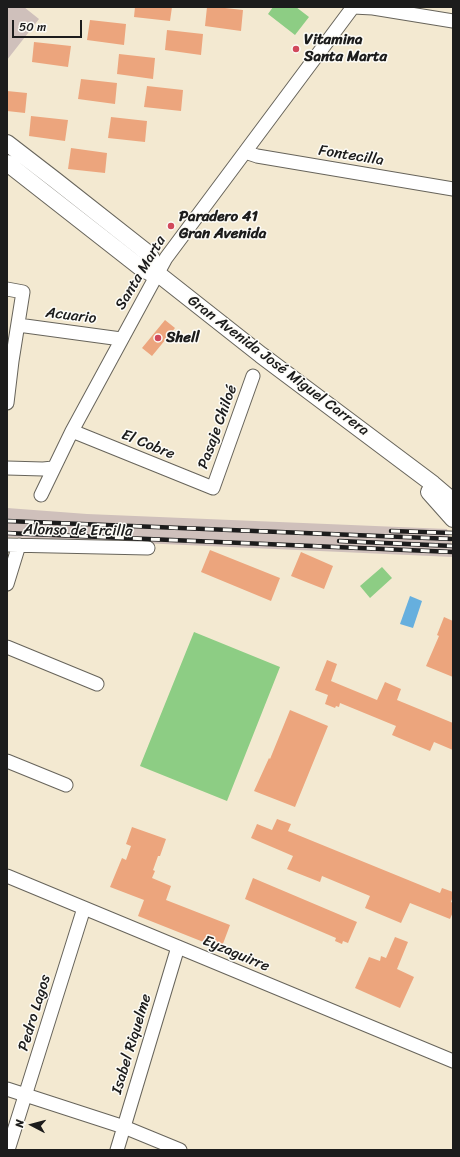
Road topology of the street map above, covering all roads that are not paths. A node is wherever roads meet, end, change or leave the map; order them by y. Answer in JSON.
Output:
{"nodes":[{"id":1,"x":353,"y":7,"type":"edge"},
{"id":2,"x":373,"y":7,"type":"edge"},
{"id":3,"x":453,"y":22,"type":"edge"},
{"id":4,"x":7,"y":143,"type":"edge"},
{"id":5,"x":245,"y":152,"type":"junction"},
{"id":6,"x":7,"y":163,"type":"edge"},
{"id":7,"x":453,"y":189,"type":"edge"},
{"id":8,"x":157,"y":273,"type":"junction"},
{"id":9,"x":7,"y":289,"type":"edge"},
{"id":10,"x":18,"y":325,"type":"junction"},
{"id":11,"x":121,"y":339,"type":"junction"},
{"id":12,"x":253,"y":376,"type":"dead end"},
{"id":13,"x":7,"y":403,"type":"edge"},
{"id":14,"x":72,"y":431,"type":"junction"},
{"id":15,"x":400,"y":459,"type":"junction"},
{"id":16,"x":7,"y":468,"type":"edge"},
{"id":17,"x":53,"y":468,"type":"junction"},
{"id":18,"x":453,"y":487,"type":"edge"},
{"id":19,"x":213,"y":488,"type":"joint"},
{"id":20,"x":41,"y":495,"type":"dead end"},
{"id":21,"x":453,"y":501,"type":"edge"},
{"id":22,"x":453,"y":519,"type":"edge"},
{"id":23,"x":13,"y":545,"type":"edge"},
{"id":24,"x":148,"y":548,"type":"dead end"},
{"id":25,"x":7,"y":584,"type":"edge"},
{"id":26,"x":7,"y":647,"type":"edge"},
{"id":27,"x":96,"y":684,"type":"dead end"},
{"id":28,"x":7,"y":761,"type":"edge"},
{"id":29,"x":66,"y":785,"type":"dead end"},
{"id":30,"x":7,"y":876,"type":"edge"},
{"id":31,"x":84,"y":908,"type":"junction"},
{"id":32,"x":178,"y":947,"type":"junction"},
{"id":33,"x":453,"y":1061,"type":"edge"},
{"id":34,"x":7,"y":1090,"type":"edge"},
{"id":35,"x":25,"y":1096,"type":"junction"},
{"id":36,"x":124,"y":1127,"type":"junction"},
{"id":37,"x":8,"y":1150,"type":"edge"},
{"id":38,"x":118,"y":1150,"type":"edge"},
{"id":39,"x":180,"y":1150,"type":"edge"}],
"edges":[{"from":1,"to":2,"type":"street"},
{"from":1,"to":5,"type":"street","name":"Santa Marta"},
{"from":2,"to":3,"type":"street"},
{"from":4,"to":8,"type":"main road","name":"Gran Avenida José Miguel Carrera"},
{"from":5,"to":7,"type":"street","name":"Fontecilla"},
{"from":5,"to":8,"type":"street","name":"Santa Marta"},
{"from":6,"to":8,"type":"main road","name":"Gran Avenida José Miguel Carrera"},
{"from":8,"to":11,"type":"street","name":"Santa Marta"},
{"from":8,"to":15,"type":"main road","name":"Gran Avenida José Miguel Carrera"},
{"from":9,"to":10,"type":"street"},
{"from":10,"to":11,"type":"street","name":"Acuario"},
{"from":10,"to":13,"type":"street"},
{"from":11,"to":14,"type":"street","name":"Santa Marta"},
{"from":12,"to":19,"type":"street","name":"Pasaje Chiloé"},
{"from":14,"to":17,"type":"street","name":"Santa Marta"},
{"from":14,"to":19,"type":"street","name":"El Cobre"},
{"from":15,"to":18,"type":"main road","name":"Gran Avenida José Miguel Carrera"},
{"from":15,"to":21,"type":"main road","name":"Gran Avenida José Miguel Carrera"},
{"from":15,"to":22,"type":"main road","name":"Gran Avenida José Miguel Carrera"},
{"from":16,"to":17,"type":"street"},
{"from":17,"to":20,"type":"street","name":"Santa Marta"},
{"from":23,"to":24,"type":"street","name":"Alonso de Ercilla"},
{"from":23,"to":25,"type":"street"},
{"from":26,"to":27,"type":"street"},
{"from":28,"to":29,"type":"street"},
{"from":30,"to":31,"type":"street","name":"Eyzaguirre"},
{"from":31,"to":32,"type":"street","name":"Eyzaguirre"},
{"from":31,"to":35,"type":"street","name":"Pedro Lagos"},
{"from":32,"to":33,"type":"street","name":"Eyzaguirre"},
{"from":32,"to":36,"type":"street","name":"Isabel Riquelme"},
{"from":34,"to":35,"type":"street"},
{"from":35,"to":36,"type":"street"},
{"from":35,"to":37,"type":"street","name":"Pedro Lagos"},
{"from":36,"to":38,"type":"street","name":"Isabel Riquelme"},
{"from":36,"to":39,"type":"street"}]}
